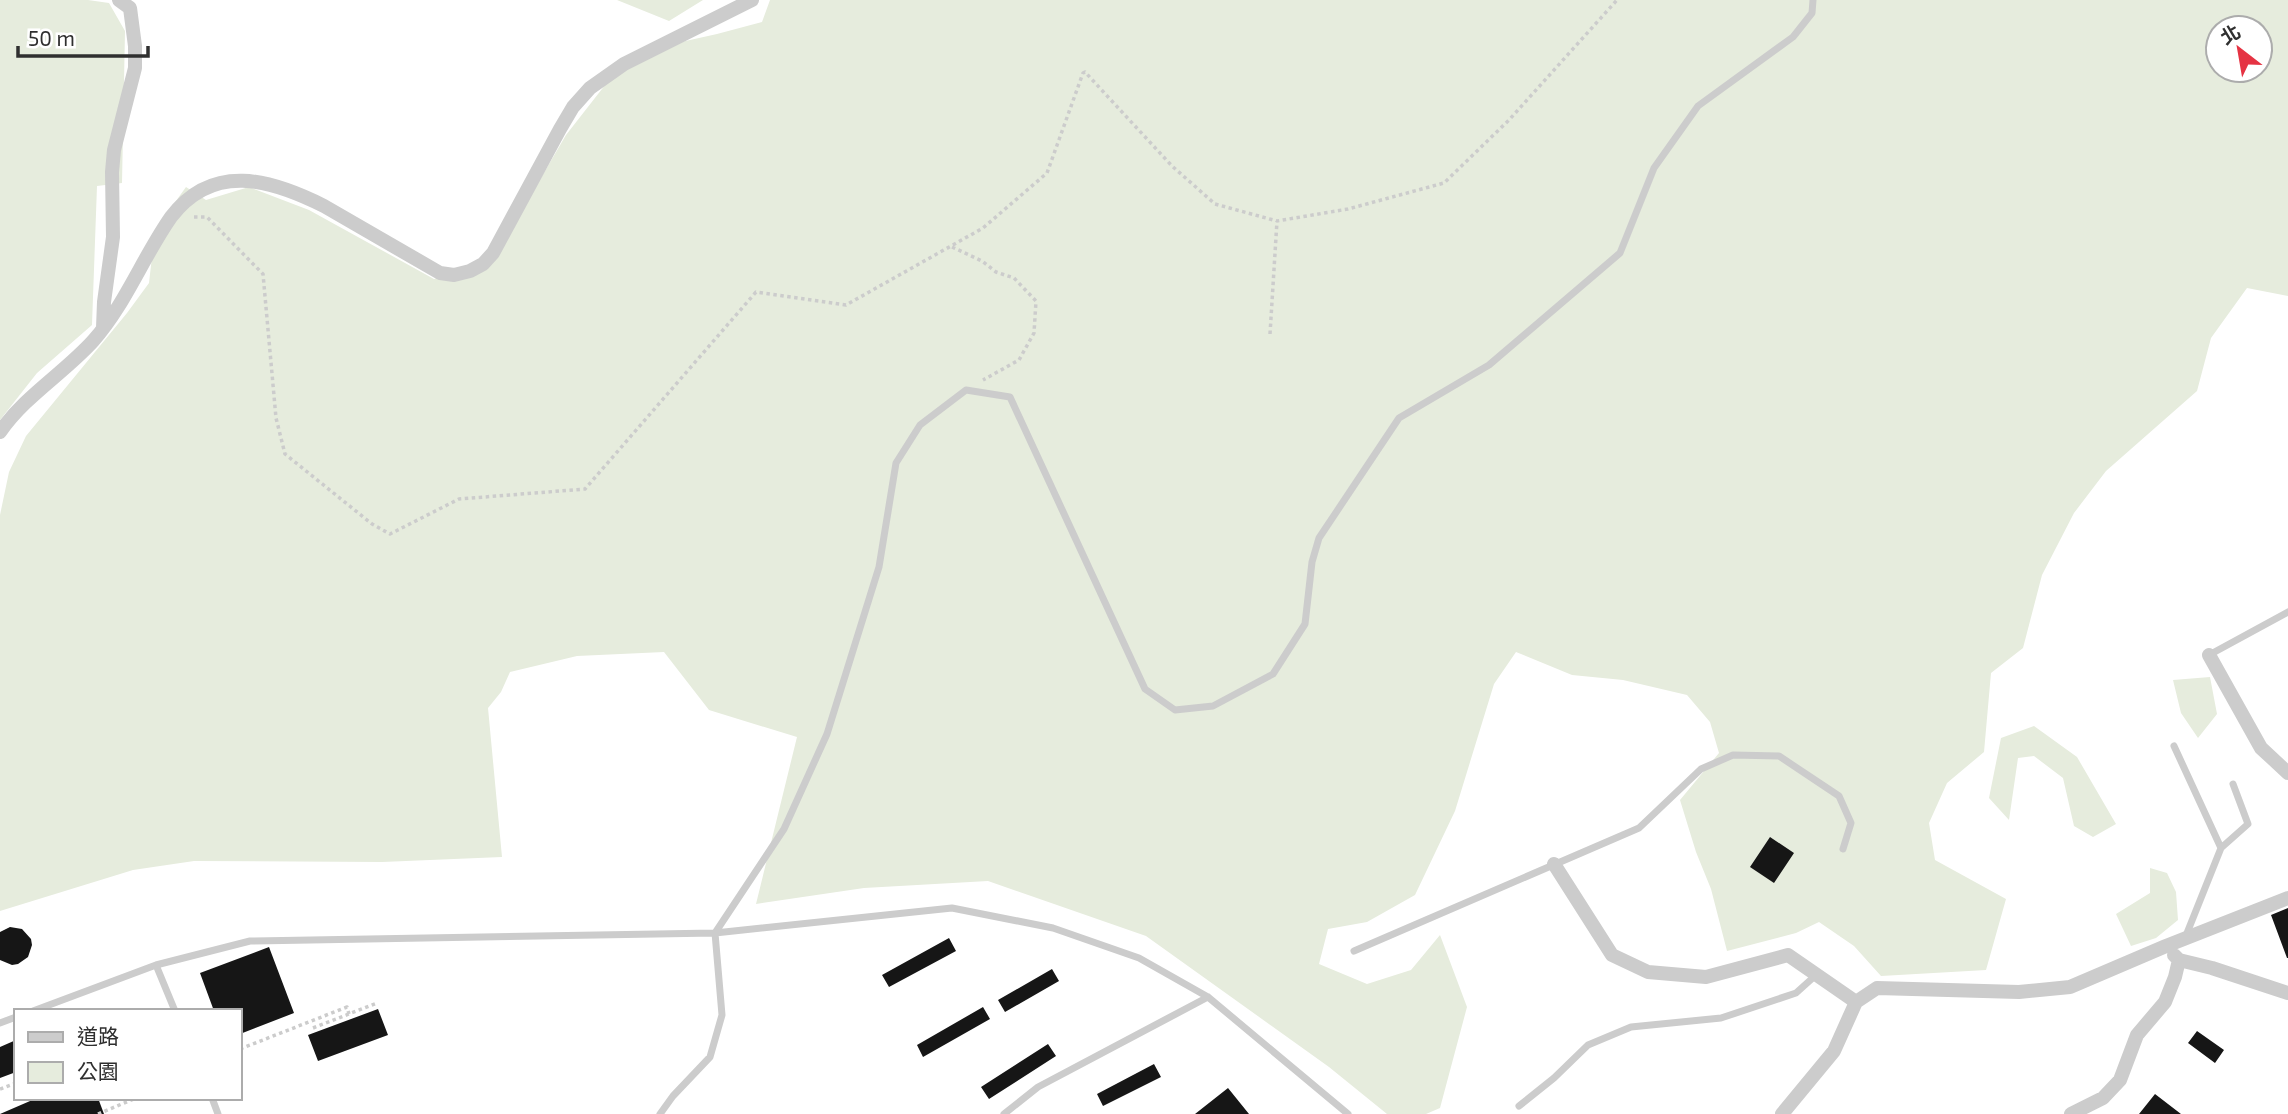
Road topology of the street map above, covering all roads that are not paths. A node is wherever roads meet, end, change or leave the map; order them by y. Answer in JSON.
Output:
{"nodes":[{"id":1,"x":752,"y":0,"type":"edge"},
{"id":2,"x":1813,"y":0,"type":"edge"},
{"id":3,"x":130,"y":3,"type":"edge"},
{"id":4,"x":103,"y":329,"type":"junction"},
{"id":5,"x":0,"y":432,"type":"edge"},
{"id":6,"x":2288,"y":612,"type":"edge"},
{"id":7,"x":2209,"y":655,"type":"joint"},
{"id":8,"x":2174,"y":746,"type":"dead end"},
{"id":9,"x":2288,"y":773,"type":"edge"},
{"id":10,"x":2233,"y":784,"type":"dead end"},
{"id":11,"x":2221,"y":848,"type":"junction"},
{"id":12,"x":1843,"y":849,"type":"dead end"},
{"id":13,"x":1554,"y":864,"type":"junction"},
{"id":14,"x":2288,"y":898,"type":"edge"},
{"id":15,"x":715,"y":933,"type":"junction"},
{"id":16,"x":2185,"y":938,"type":"junction"},
{"id":17,"x":2166,"y":946,"type":"junction"},
{"id":18,"x":1354,"y":951,"type":"dead end"},
{"id":19,"x":2179,"y":960,"type":"junction"},
{"id":20,"x":156,"y":965,"type":"junction"},
{"id":21,"x":1816,"y":975,"type":"junction"},
{"id":22,"x":2288,"y":993,"type":"edge"},
{"id":23,"x":1209,"y":997,"type":"junction"},
{"id":24,"x":1856,"y":1002,"type":"junction"},
{"id":25,"x":38,"y":1009,"type":"edge"},
{"id":26,"x":174,"y":1009,"type":"edge"},
{"id":27,"x":1519,"y":1106,"type":"dead end"},
{"id":28,"x":660,"y":1114,"type":"edge"},
{"id":29,"x":1004,"y":1114,"type":"edge"},
{"id":30,"x":1348,"y":1114,"type":"edge"},
{"id":31,"x":1782,"y":1114,"type":"edge"},
{"id":32,"x":2071,"y":1114,"type":"edge"}],
"edges":[{"from":1,"to":4,"type":"street"},
{"from":2,"to":15,"type":"lane"},
{"from":3,"to":4,"type":"street"},
{"from":4,"to":5,"type":"street"},
{"from":6,"to":7,"type":"lane"},
{"from":7,"to":9,"type":"street"},
{"from":8,"to":11,"type":"lane"},
{"from":10,"to":11,"type":"lane"},
{"from":11,"to":16,"type":"lane"},
{"from":12,"to":13,"type":"lane"},
{"from":13,"to":18,"type":"lane"},
{"from":13,"to":21,"type":"street"},
{"from":14,"to":16,"type":"street"},
{"from":15,"to":20,"type":"lane"},
{"from":15,"to":23,"type":"lane"},
{"from":15,"to":28,"type":"lane"},
{"from":16,"to":17,"type":"street"},
{"from":17,"to":19,"type":"street"},
{"from":17,"to":24,"type":"street"},
{"from":19,"to":22,"type":"street"},
{"from":19,"to":32,"type":"street"},
{"from":20,"to":25,"type":"lane"},
{"from":20,"to":26,"type":"lane"},
{"from":21,"to":24,"type":"street"},
{"from":21,"to":27,"type":"lane"},
{"from":23,"to":29,"type":"lane"},
{"from":23,"to":30,"type":"lane"},
{"from":24,"to":31,"type":"street"}]}
